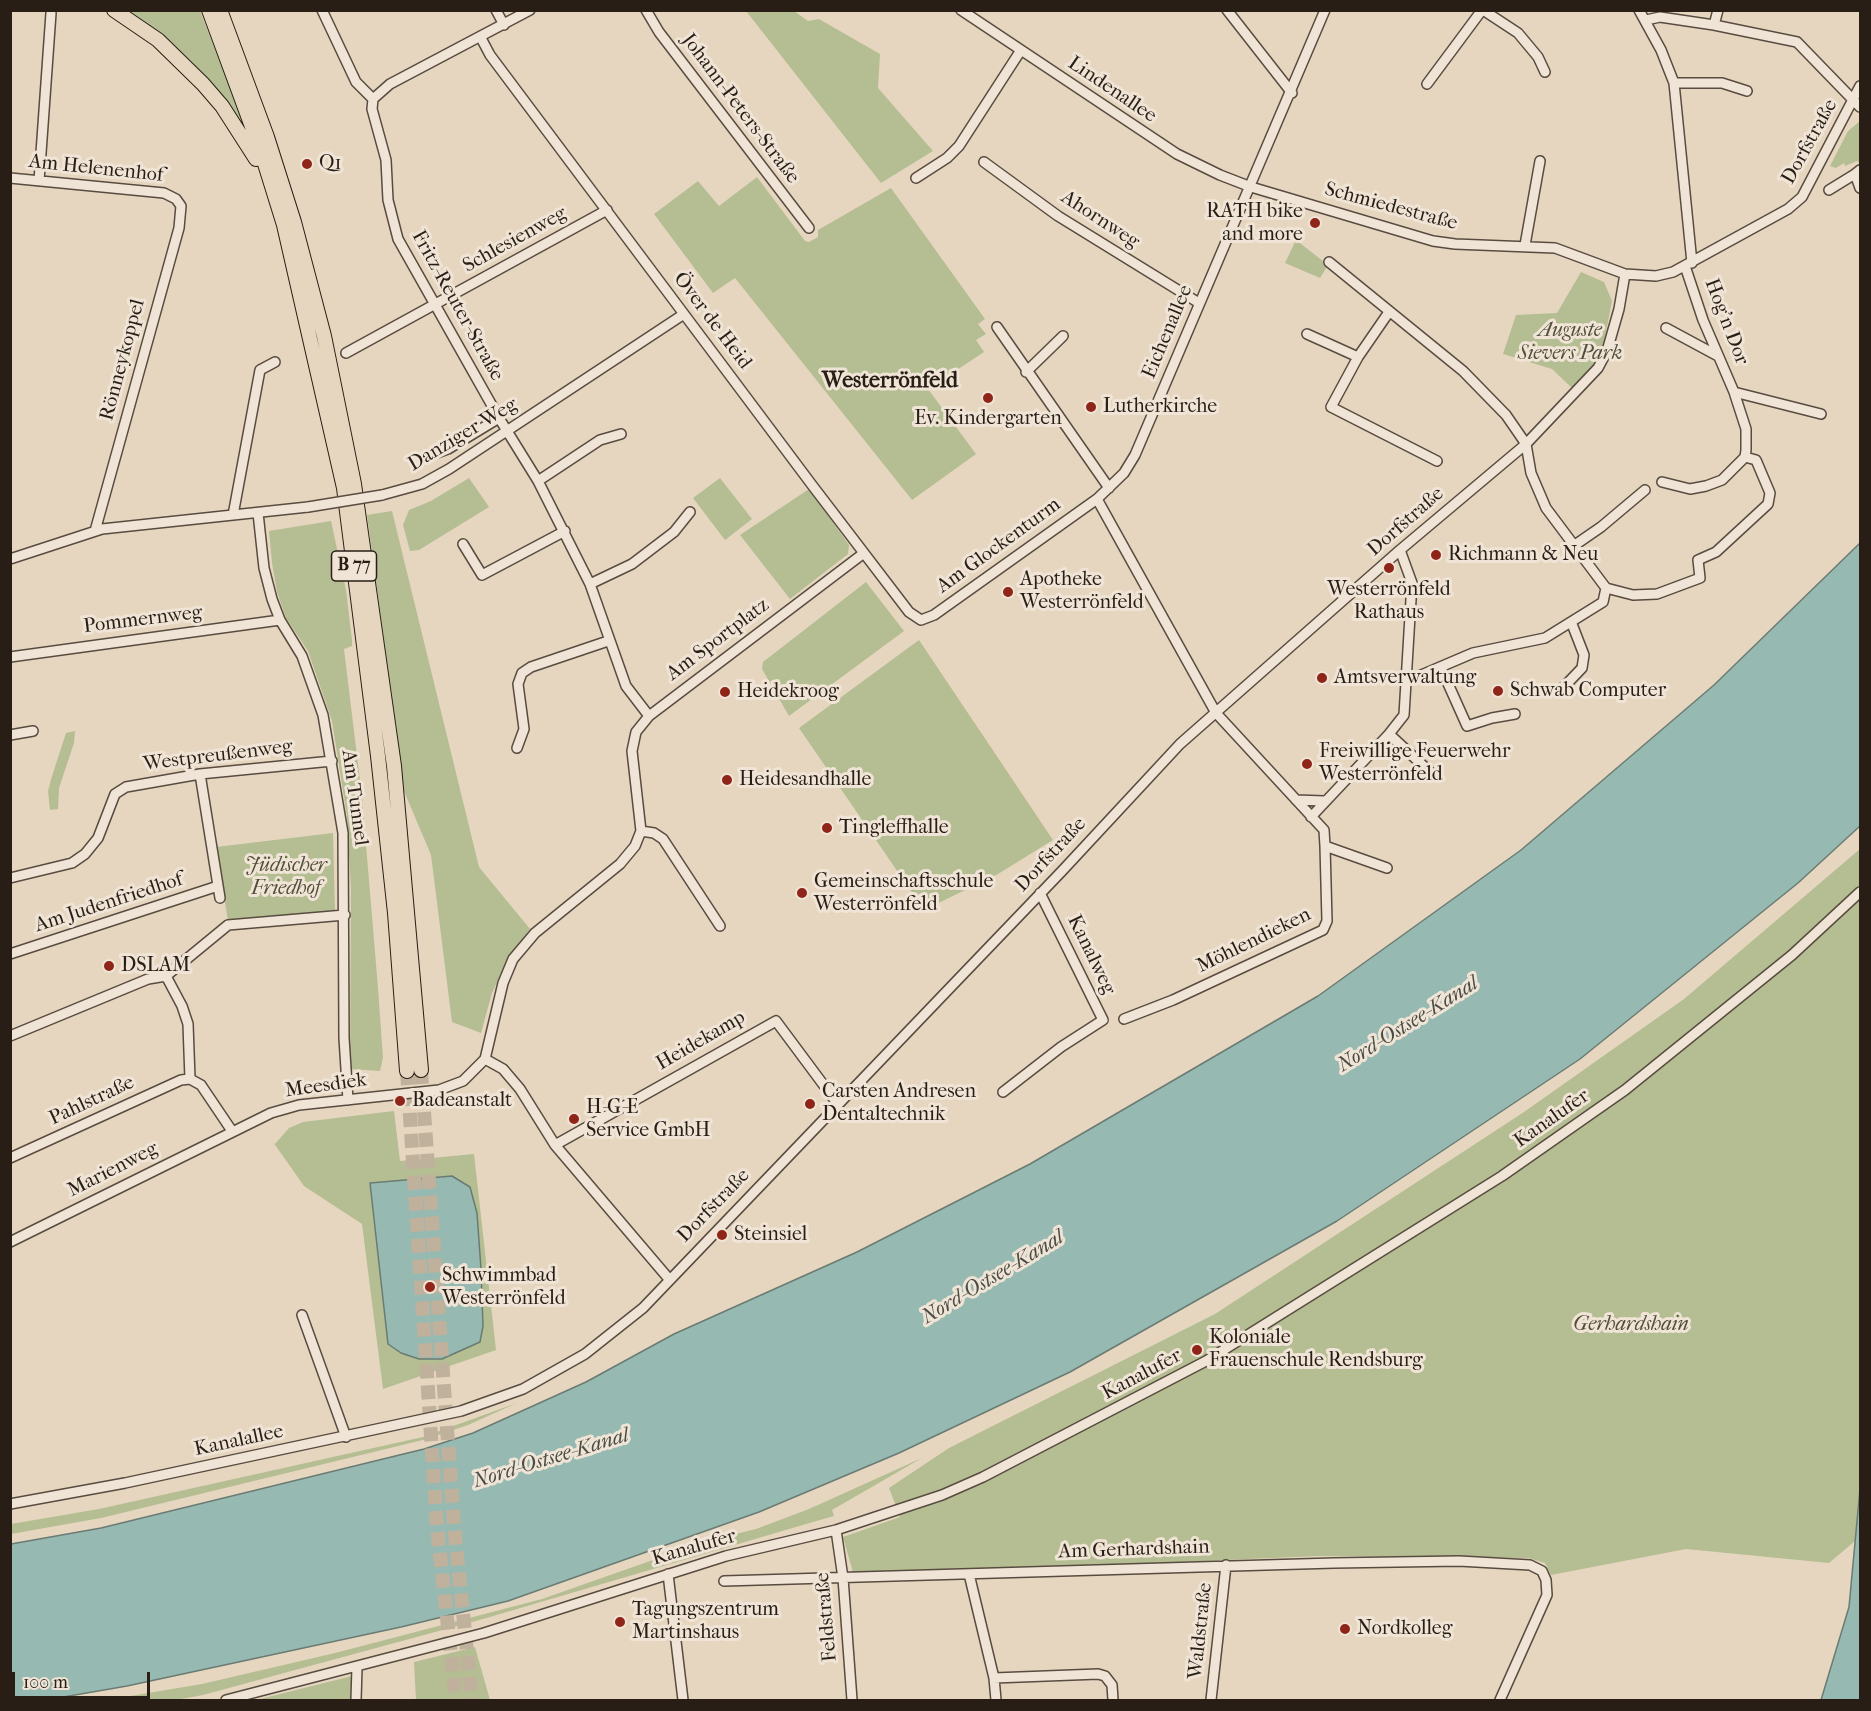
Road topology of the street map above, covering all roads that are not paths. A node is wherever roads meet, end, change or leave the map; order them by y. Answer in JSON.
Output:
{"nodes":[{"id":1,"x":114,"y":10,"type":"edge"},
{"id":2,"x":209,"y":10,"type":"edge"},
{"id":3,"x":220,"y":10,"type":"edge"},
{"id":4,"x":322,"y":10,"type":"edge"},
{"id":5,"x":496,"y":10,"type":"edge"},
{"id":6,"x":530,"y":10,"type":"edge"},
{"id":7,"x":646,"y":10,"type":"edge"},
{"id":8,"x":961,"y":10,"type":"edge"},
{"id":9,"x":1227,"y":10,"type":"edge"},
{"id":10,"x":1483,"y":10,"type":"edge"},
{"id":11,"x":1640,"y":10,"type":"edge"},
{"id":12,"x":1718,"y":10,"type":"edge"},
{"id":13,"x":1322,"y":12,"type":"edge"},
{"id":14,"x":51,"y":13,"type":"dead end"},
{"id":15,"x":1646,"y":20,"type":"junction"},
{"id":16,"x":1714,"y":24,"type":"junction"},
{"id":17,"x":504,"y":25,"type":"junction"},
{"id":18,"x":481,"y":38,"type":"junction"},
{"id":19,"x":1021,"y":50,"type":"junction"},
{"id":20,"x":1545,"y":72,"type":"dead end"},
{"id":21,"x":1674,"y":83,"type":"junction"},
{"id":22,"x":1427,"y":84,"type":"dead end"},
{"id":23,"x":1860,"y":86,"type":"edge"},
{"id":24,"x":1747,"y":92,"type":"dead end"},
{"id":25,"x":1292,"y":93,"type":"junction"},
{"id":26,"x":373,"y":99,"type":"junction"},
{"id":27,"x":1857,"y":104,"type":"edge"},
{"id":28,"x":1540,"y":161,"type":"dead end"},
{"id":29,"x":984,"y":162,"type":"dead end"},
{"id":30,"x":1858,"y":172,"type":"edge"},
{"id":31,"x":10,"y":178,"type":"edge"},
{"id":32,"x":916,"y":178,"type":"dead end"},
{"id":33,"x":39,"y":181,"type":"junction"},
{"id":34,"x":1251,"y":187,"type":"junction"},
{"id":35,"x":1860,"y":188,"type":"edge"},
{"id":36,"x":1828,"y":190,"type":"dead end"},
{"id":37,"x":176,"y":199,"type":"joint"},
{"id":38,"x":607,"y":210,"type":"junction"},
{"id":39,"x":284,"y":225,"type":"junction"},
{"id":40,"x":809,"y":228,"type":"dead end"},
{"id":41,"x":1525,"y":245,"type":"junction"},
{"id":42,"x":1329,"y":262,"type":"dead end"},
{"id":43,"x":1689,"y":264,"type":"junction"},
{"id":44,"x":1625,"y":274,"type":"junction"},
{"id":45,"x":1199,"y":303,"type":"junction"},
{"id":46,"x":435,"y":305,"type":"junction"},
{"id":47,"x":1389,"y":312,"type":"junction"},
{"id":48,"x":684,"y":314,"type":"junction"},
{"id":49,"x":997,"y":327,"type":"dead end"},
{"id":50,"x":1666,"y":328,"type":"dead end"},
{"id":51,"x":1307,"y":334,"type":"dead end"},
{"id":52,"x":1063,"y":336,"type":"dead end"},
{"id":53,"x":346,"y":353,"type":"dead end"},
{"id":54,"x":1718,"y":356,"type":"junction"},
{"id":55,"x":1358,"y":357,"type":"junction"},
{"id":56,"x":275,"y":362,"type":"dead end"},
{"id":57,"x":1026,"y":372,"type":"junction"},
{"id":58,"x":1734,"y":392,"type":"junction"},
{"id":59,"x":1821,"y":414,"type":"dead end"},
{"id":60,"x":499,"y":418,"type":"junction"},
{"id":61,"x":507,"y":432,"type":"junction"},
{"id":62,"x":621,"y":434,"type":"dead end"},
{"id":63,"x":1526,"y":444,"type":"junction"},
{"id":64,"x":432,"y":455,"type":"dead end"},
{"id":65,"x":1745,"y":457,"type":"junction"},
{"id":66,"x":1437,"y":461,"type":"dead end"},
{"id":67,"x":538,"y":481,"type":"junction"},
{"id":68,"x":1662,"y":482,"type":"dead end"},
{"id":69,"x":1109,"y":488,"type":"junction"},
{"id":70,"x":1645,"y":490,"type":"dead end"},
{"id":71,"x":1097,"y":498,"type":"junction"},
{"id":72,"x":690,"y":512,"type":"dead end"},
{"id":73,"x":258,"y":513,"type":"junction"},
{"id":74,"x":233,"y":515,"type":"junction"},
{"id":75,"x":95,"y":531,"type":"junction"},
{"id":76,"x":565,"y":531,"type":"junction"},
{"id":77,"x":463,"y":544,"type":"dead end"},
{"id":78,"x":1572,"y":547,"type":"junction"},
{"id":79,"x":1400,"y":550,"type":"junction"},
{"id":80,"x":864,"y":553,"type":"junction"},
{"id":81,"x":10,"y":559,"type":"edge"},
{"id":82,"x":590,"y":584,"type":"junction"},
{"id":83,"x":1606,"y":588,"type":"junction"},
{"id":84,"x":280,"y":620,"type":"junction"},
{"id":85,"x":921,"y":620,"type":"joint"},
{"id":86,"x":1572,"y":624,"type":"junction"},
{"id":87,"x":608,"y":641,"type":"junction"},
{"id":88,"x":10,"y":657,"type":"edge"},
{"id":89,"x":1441,"y":668,"type":"junction"},
{"id":90,"x":1405,"y":682,"type":"junction"},
{"id":91,"x":1558,"y":692,"type":"dead end"},
{"id":92,"x":1216,"y":713,"type":"junction"},
{"id":93,"x":1515,"y":714,"type":"dead end"},
{"id":94,"x":649,"y":716,"type":"junction"},
{"id":95,"x":33,"y":731,"type":"dead end"},
{"id":96,"x":1389,"y":734,"type":"junction"},
{"id":97,"x":10,"y":735,"type":"edge"},
{"id":98,"x":517,"y":748,"type":"dead end"},
{"id":99,"x":332,"y":761,"type":"junction"},
{"id":100,"x":1430,"y":772,"type":"dead end"},
{"id":101,"x":200,"y":774,"type":"junction"},
{"id":102,"x":1296,"y":800,"type":"junction"},
{"id":103,"x":1324,"y":801,"type":"junction"},
{"id":104,"x":1311,"y":817,"type":"junction"},
{"id":105,"x":640,"y":831,"type":"junction"},
{"id":106,"x":1324,"y":846,"type":"junction"},
{"id":107,"x":1387,"y":868,"type":"dead end"},
{"id":108,"x":10,"y":878,"type":"edge"},
{"id":109,"x":218,"y":886,"type":"junction"},
{"id":110,"x":1860,"y":892,"type":"edge"},
{"id":111,"x":1040,"y":893,"type":"junction"},
{"id":112,"x":220,"y":898,"type":"dead end"},
{"id":113,"x":345,"y":915,"type":"junction"},
{"id":114,"x":720,"y":926,"type":"dead end"},
{"id":115,"x":10,"y":954,"type":"edge"},
{"id":116,"x":166,"y":976,"type":"junction"},
{"id":117,"x":1124,"y":1019,"type":"dead end"},
{"id":118,"x":10,"y":1036,"type":"edge"},
{"id":119,"x":486,"y":1059,"type":"junction"},
{"id":120,"x":190,"y":1079,"type":"junction"},
{"id":121,"x":1003,"y":1092,"type":"dead end"},
{"id":122,"x":348,"y":1100,"type":"junction"},
{"id":123,"x":837,"y":1103,"type":"junction"},
{"id":124,"x":232,"y":1131,"type":"junction"},
{"id":125,"x":555,"y":1145,"type":"junction"},
{"id":126,"x":10,"y":1158,"type":"edge"},
{"id":127,"x":10,"y":1242,"type":"edge"},
{"id":128,"x":669,"y":1279,"type":"junction"},
{"id":129,"x":302,"y":1315,"type":"dead end"},
{"id":130,"x":346,"y":1437,"type":"junction"},
{"id":131,"x":10,"y":1504,"type":"edge"},
{"id":132,"x":836,"y":1530,"type":"junction"},
{"id":133,"x":1226,"y":1565,"type":"junction"},
{"id":134,"x":668,"y":1574,"type":"junction"},
{"id":135,"x":969,"y":1574,"type":"junction"},
{"id":136,"x":843,"y":1578,"type":"junction"},
{"id":137,"x":724,"y":1581,"type":"dead end"},
{"id":138,"x":357,"y":1667,"type":"junction"},
{"id":139,"x":994,"y":1678,"type":"junction"},
{"id":140,"x":226,"y":1701,"type":"edge"},
{"id":141,"x":356,"y":1701,"type":"edge"},
{"id":142,"x":683,"y":1701,"type":"edge"},
{"id":143,"x":852,"y":1701,"type":"edge"},
{"id":144,"x":996,"y":1701,"type":"edge"},
{"id":145,"x":1113,"y":1701,"type":"edge"},
{"id":146,"x":1211,"y":1701,"type":"edge"},
{"id":147,"x":1500,"y":1701,"type":"edge"}],
"edges":[{"from":1,"to":39,"type":"highway"},
{"from":2,"to":39,"type":"highway","number":"B 77"},
{"from":3,"to":39,"type":"highway","number":"B 77"},
{"from":4,"to":26,"type":"street"},
{"from":5,"to":17,"type":"street"},
{"from":6,"to":17,"type":"street"},
{"from":7,"to":40,"type":"street","name":"Johann-Peters-Straße"},
{"from":8,"to":19,"type":"street","name":"Lindenallee"},
{"from":9,"to":25,"type":"street"},
{"from":10,"to":20,"type":"street"},
{"from":10,"to":22,"type":"street"},
{"from":11,"to":15,"type":"street","name":"Hog'n Dor"},
{"from":12,"to":16,"type":"street"},
{"from":13,"to":25,"type":"street","name":"Eichenallee"},
{"from":14,"to":33,"type":"street"},
{"from":15,"to":16,"type":"street"},
{"from":15,"to":21,"type":"street","name":"Hog'n Dor"},
{"from":16,"to":27,"type":"street"},
{"from":17,"to":18,"type":"street"},
{"from":18,"to":26,"type":"street"},
{"from":18,"to":38,"type":"street","name":"Över de Heid"},
{"from":19,"to":32,"type":"street"},
{"from":19,"to":34,"type":"street","name":"Lindenallee"},
{"from":21,"to":24,"type":"street"},
{"from":21,"to":43,"type":"street","name":"Hog'n Dor"},
{"from":23,"to":27,"type":"street","name":"Dorfstraße"},
{"from":25,"to":34,"type":"street","name":"Eichenallee"},
{"from":26,"to":46,"type":"street","name":"Fritz-Reuter-Straße"},
{"from":27,"to":43,"type":"street","name":"Dorfstraße"},
{"from":28,"to":41,"type":"street"},
{"from":29,"to":45,"type":"street","name":"Ahornweg"},
{"from":30,"to":35,"type":"street"},
{"from":30,"to":36,"type":"street"},
{"from":31,"to":33,"type":"street","name":"Am Helenenhof"},
{"from":33,"to":37,"type":"street","name":"Am Helenenhof"},
{"from":34,"to":41,"type":"street","name":"Schmiedestraße"},
{"from":34,"to":45,"type":"street","name":"Eichenallee"},
{"from":37,"to":75,"type":"street","name":"Rönneykoppel"},
{"from":38,"to":46,"type":"street","name":"Schlesienweg"},
{"from":38,"to":48,"type":"street","name":"Över de Heid"},
{"from":41,"to":44,"type":"street","name":"Schmiedestraße"},
{"from":42,"to":47,"type":"street"},
{"from":43,"to":44,"type":"street","name":"Schmiedestraße"},
{"from":43,"to":54,"type":"street","name":"Hog'n Dor"},
{"from":44,"to":63,"type":"street","name":"Dorfstraße"},
{"from":45,"to":69,"type":"street","name":"Eichenallee"},
{"from":46,"to":53,"type":"street","name":"Schlesienweg"},
{"from":46,"to":60,"type":"street","name":"Fritz-Reuter-Straße"},
{"from":47,"to":55,"type":"street"},
{"from":47,"to":63,"type":"street"},
{"from":48,"to":61,"type":"street","name":"Danziger Weg"},
{"from":48,"to":80,"type":"street","name":"Över de Heid"},
{"from":49,"to":57,"type":"street"},
{"from":50,"to":54,"type":"street"},
{"from":51,"to":55,"type":"street"},
{"from":52,"to":57,"type":"street"},
{"from":54,"to":58,"type":"street","name":"Hog'n Dor"},
{"from":55,"to":66,"type":"street"},
{"from":56,"to":74,"type":"street"},
{"from":57,"to":69,"type":"street"},
{"from":58,"to":59,"type":"street","name":"Hog'n Dor"},
{"from":58,"to":65,"type":"street","name":"Hog'n Dor"},
{"from":60,"to":61,"type":"street","name":"Fritz-Reuter-Straße"},
{"from":60,"to":64,"type":"street"},
{"from":61,"to":67,"type":"street","name":"Fritz-Reuter-Straße"},
{"from":61,"to":73,"type":"street","name":"Danziger Weg","bridge":true},
{"from":62,"to":67,"type":"street"},
{"from":63,"to":78,"type":"street"},
{"from":63,"to":79,"type":"street","name":"Dorfstraße"},
{"from":65,"to":68,"type":"street"},
{"from":65,"to":83,"type":"street"},
{"from":67,"to":76,"type":"street","name":"Fritz-Reuter-Straße"},
{"from":69,"to":71,"type":"street","name":"Eichenallee"},
{"from":70,"to":78,"type":"street"},
{"from":71,"to":85,"type":"street","name":"Am Glockenturm"},
{"from":71,"to":92,"type":"street"},
{"from":72,"to":82,"type":"street"},
{"from":73,"to":74,"type":"street","name":"Danziger Weg"},
{"from":73,"to":84,"type":"street","name":"Am Tunnel"},
{"from":74,"to":75,"type":"street","name":"Danziger Weg"},
{"from":75,"to":81,"type":"street","name":"Danziger Weg"},
{"from":76,"to":77,"type":"street"},
{"from":76,"to":82,"type":"street","name":"Fritz-Reuter-Straße"},
{"from":78,"to":83,"type":"street"},
{"from":79,"to":90,"type":"street"},
{"from":79,"to":92,"type":"street","name":"Dorfstraße"},
{"from":80,"to":85,"type":"street","name":"Över de Heid"},
{"from":80,"to":94,"type":"street","name":"Am Sportplatz"},
{"from":82,"to":87,"type":"street","name":"Fritz-Reuter-Straße"},
{"from":83,"to":86,"type":"street"},
{"from":84,"to":88,"type":"street","name":"Pommernweg"},
{"from":84,"to":99,"type":"street","name":"Am Tunnel"},
{"from":86,"to":89,"type":"street"},
{"from":86,"to":91,"type":"street"},
{"from":87,"to":94,"type":"street","name":"Fritz-Reuter-Straße"},
{"from":87,"to":98,"type":"street"},
{"from":89,"to":90,"type":"street"},
{"from":89,"to":93,"type":"street"},
{"from":90,"to":96,"type":"street"},
{"from":92,"to":102,"type":"street","name":"Möhlendieken"},
{"from":92,"to":111,"type":"street","name":"Dorfstraße"},
{"from":94,"to":105,"type":"street","name":"Am Sportplatz"},
{"from":95,"to":97,"type":"street"},
{"from":96,"to":100,"type":"street"},
{"from":96,"to":103,"type":"street"},
{"from":99,"to":101,"type":"street","name":"Westpreußenweg"},
{"from":99,"to":113,"type":"street","name":"Am Tunnel"},
{"from":101,"to":108,"type":"street","name":"Westpreußenweg"},
{"from":101,"to":109,"type":"street"},
{"from":102,"to":103,"type":"street"},
{"from":102,"to":104,"type":"street","name":"Möhlendieken"},
{"from":103,"to":104,"type":"street"},
{"from":104,"to":106,"type":"street","name":"Möhlendieken"},
{"from":105,"to":114,"type":"street"},
{"from":105,"to":119,"type":"street"},
{"from":106,"to":107,"type":"street"},
{"from":106,"to":117,"type":"street","name":"Möhlendieken"},
{"from":109,"to":112,"type":"street"},
{"from":109,"to":115,"type":"street","name":"Am Judenfriedhof"},
{"from":110,"to":132,"type":"street","name":"Kanalufer"},
{"from":111,"to":121,"type":"street","name":"Kanalweg"},
{"from":111,"to":123,"type":"street","name":"Dorfstraße"},
{"from":113,"to":116,"type":"street"},
{"from":113,"to":122,"type":"street","name":"Am Tunnel"},
{"from":116,"to":118,"type":"street"},
{"from":116,"to":120,"type":"street"},
{"from":119,"to":122,"type":"street","name":"Meesdiek"},
{"from":119,"to":125,"type":"street"},
{"from":120,"to":124,"type":"street"},
{"from":120,"to":126,"type":"street","name":"Pahlstraße"},
{"from":122,"to":124,"type":"street","name":"Meesdiek"},
{"from":123,"to":125,"type":"street","name":"Heidekamp"},
{"from":123,"to":128,"type":"street","name":"Dorfstraße"},
{"from":124,"to":127,"type":"street","name":"Marienweg"},
{"from":125,"to":128,"type":"street"},
{"from":128,"to":130,"type":"street","name":"Dorfstraße"},
{"from":129,"to":130,"type":"street"},
{"from":130,"to":131,"type":"street","name":"Kanalallee"},
{"from":132,"to":134,"type":"street","name":"Kanalufer"},
{"from":132,"to":136,"type":"street","name":"Feldstraße"},
{"from":133,"to":135,"type":"street","name":"Am Gerhardshain"},
{"from":133,"to":146,"type":"street","name":"Waldstraße"},
{"from":133,"to":147,"type":"street","name":"Am Gerhardshain"},
{"from":134,"to":138,"type":"street","name":"Kanalufer"},
{"from":134,"to":142,"type":"street"},
{"from":135,"to":136,"type":"street","name":"Am Gerhardshain"},
{"from":135,"to":139,"type":"street"},
{"from":136,"to":137,"type":"street","name":"Am Gerhardshain"},
{"from":136,"to":143,"type":"street","name":"Feldstraße"},
{"from":138,"to":140,"type":"street","name":"Kanalufer"},
{"from":138,"to":141,"type":"street"},
{"from":139,"to":144,"type":"street"},
{"from":139,"to":145,"type":"street"}]}
